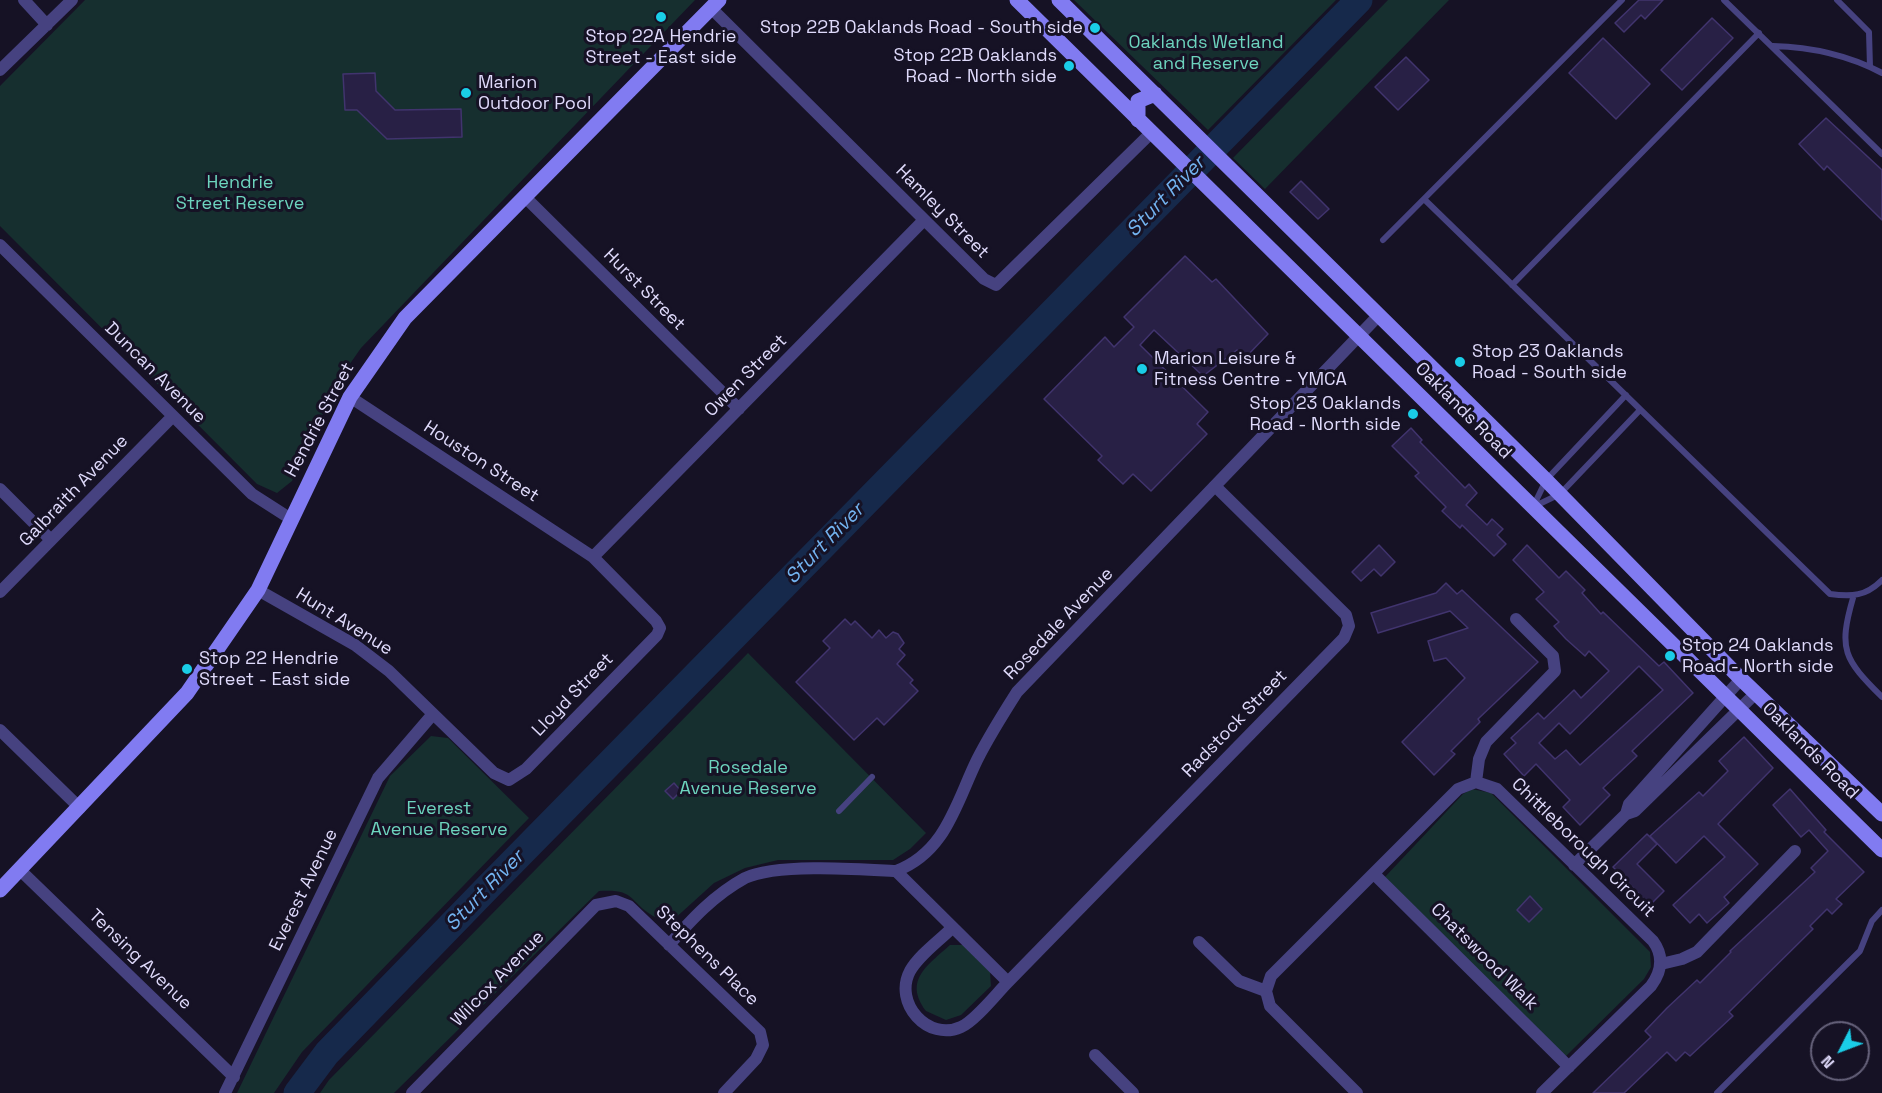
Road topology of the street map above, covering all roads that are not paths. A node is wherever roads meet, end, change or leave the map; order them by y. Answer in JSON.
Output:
{"nodes":[{"id":1,"x":24,"y":0,"type":"edge"},
{"id":2,"x":72,"y":0,"type":"edge"},
{"id":3,"x":1017,"y":0,"type":"edge"},
{"id":4,"x":1059,"y":0,"type":"edge"},
{"id":5,"x":1622,"y":0,"type":"edge"},
{"id":6,"x":1724,"y":0,"type":"edge"},
{"id":7,"x":1837,"y":0,"type":"edge"},
{"id":8,"x":715,"y":4,"type":"edge"},
{"id":9,"x":46,"y":25,"type":"junction"},
{"id":10,"x":1759,"y":33,"type":"junction"},
{"id":11,"x":1772,"y":46,"type":"junction"},
{"id":12,"x":1870,"y":67,"type":"junction"},
{"id":13,"x":0,"y":70,"type":"edge"},
{"id":14,"x":1882,"y":73,"type":"edge"},
{"id":15,"x":1155,"y":94,"type":"junction"},
{"id":16,"x":1138,"y":120,"type":"junction"},
{"id":17,"x":1151,"y":133,"type":"junction"},
{"id":18,"x":1882,"y":154,"type":"edge"},
{"id":19,"x":525,"y":197,"type":"junction"},
{"id":20,"x":1424,"y":199,"type":"junction"},
{"id":21,"x":924,"y":220,"type":"junction"},
{"id":22,"x":1383,"y":240,"type":"dead end"},
{"id":23,"x":0,"y":245,"type":"edge"},
{"id":24,"x":1512,"y":285,"type":"junction"},
{"id":25,"x":1379,"y":315,"type":"junction"},
{"id":26,"x":1359,"y":336,"type":"junction"},
{"id":27,"x":1626,"y":395,"type":"junction"},
{"id":28,"x":350,"y":397,"type":"junction"},
{"id":29,"x":739,"y":409,"type":"junction"},
{"id":30,"x":1640,"y":410,"type":"junction"},
{"id":31,"x":173,"y":416,"type":"junction"},
{"id":32,"x":1546,"y":480,"type":"junction"},
{"id":33,"x":1216,"y":488,"type":"junction"},
{"id":34,"x":0,"y":489,"type":"edge"},
{"id":35,"x":1560,"y":494,"type":"junction"},
{"id":36,"x":1532,"y":507,"type":"junction"},
{"id":37,"x":291,"y":519,"type":"junction"},
{"id":38,"x":51,"y":540,"type":"junction"},
{"id":39,"x":593,"y":557,"type":"junction"},
{"id":40,"x":1882,"y":580,"type":"edge"},
{"id":41,"x":258,"y":590,"type":"junction"},
{"id":42,"x":0,"y":592,"type":"edge"},
{"id":43,"x":1853,"y":598,"type":"junction"},
{"id":44,"x":1516,"y":619,"type":"dead end"},
{"id":45,"x":1741,"y":679,"type":"junction"},
{"id":46,"x":1756,"y":693,"type":"junction"},
{"id":47,"x":1725,"y":695,"type":"junction"},
{"id":48,"x":1882,"y":697,"type":"edge"},
{"id":49,"x":1740,"y":709,"type":"junction"},
{"id":50,"x":434,"y":714,"type":"junction"},
{"id":51,"x":0,"y":730,"type":"edge"},
{"id":52,"x":872,"y":777,"type":"dead end"},
{"id":53,"x":1476,"y":782,"type":"junction"},
{"id":54,"x":80,"y":808,"type":"junction"},
{"id":55,"x":838,"y":811,"type":"dead end"},
{"id":56,"x":1626,"y":814,"type":"junction"},
{"id":57,"x":1882,"y":814,"type":"edge"},
{"id":58,"x":1882,"y":850,"type":"edge"},
{"id":59,"x":1796,"y":851,"type":"dead end"},
{"id":60,"x":1574,"y":865,"type":"junction"},
{"id":61,"x":20,"y":870,"type":"junction"},
{"id":62,"x":896,"y":872,"type":"junction"},
{"id":63,"x":1374,"y":874,"type":"junction"},
{"id":64,"x":0,"y":890,"type":"edge"},
{"id":65,"x":616,"y":901,"type":"joint"},
{"id":66,"x":1882,"y":910,"type":"edge"},
{"id":67,"x":952,"y":928,"type":"junction"},
{"id":68,"x":1199,"y":942,"type":"dead end"},
{"id":69,"x":669,"y":945,"type":"junction"},
{"id":70,"x":1661,"y":964,"type":"junction"},
{"id":71,"x":1008,"y":982,"type":"junction"},
{"id":72,"x":1266,"y":991,"type":"junction"},
{"id":73,"x":1095,"y":1055,"type":"dead end"},
{"id":74,"x":1569,"y":1066,"type":"junction"},
{"id":75,"x":234,"y":1077,"type":"junction"},
{"id":76,"x":225,"y":1093,"type":"edge"},
{"id":77,"x":412,"y":1093,"type":"edge"},
{"id":78,"x":724,"y":1093,"type":"edge"},
{"id":79,"x":1133,"y":1093,"type":"edge"},
{"id":80,"x":1357,"y":1093,"type":"edge"},
{"id":81,"x":1542,"y":1093,"type":"edge"},
{"id":82,"x":1717,"y":1093,"type":"edge"}],
"edges":[{"from":1,"to":9,"type":"street"},
{"from":2,"to":9,"type":"street"},
{"from":3,"to":16,"type":"main road","name":"Oaklands Road"},
{"from":4,"to":15,"type":"main road","name":"Oaklands Road"},
{"from":5,"to":20,"type":"lane"},
{"from":6,"to":10,"type":"lane"},
{"from":7,"to":12,"type":"lane"},
{"from":8,"to":19,"type":"main road","name":"Hendrie Street"},
{"from":8,"to":21,"type":"street","name":"Hamley Street"},
{"from":9,"to":13,"type":"street"},
{"from":10,"to":11,"type":"lane"},
{"from":10,"to":24,"type":"lane"},
{"from":11,"to":12,"type":"lane"},
{"from":11,"to":18,"type":"lane"},
{"from":12,"to":14,"type":"lane"},
{"from":15,"to":16,"type":"main road"},
{"from":15,"to":25,"type":"main road","name":"Oaklands Road"},
{"from":16,"to":17,"type":"main road","name":"Oaklands Road"},
{"from":17,"to":21,"type":"street","name":"Hamley Street"},
{"from":17,"to":26,"type":"main road","name":"Oaklands Road"},
{"from":19,"to":28,"type":"main road","name":"Hendrie Street"},
{"from":19,"to":29,"type":"street","name":"Hurst Street"},
{"from":20,"to":22,"type":"lane"},
{"from":20,"to":24,"type":"lane"},
{"from":21,"to":29,"type":"street","name":"Owen Street"},
{"from":23,"to":31,"type":"street","name":"Duncan Avenue"},
{"from":24,"to":27,"type":"lane"},
{"from":25,"to":26,"type":"street","name":"Rosedale Avenue"},
{"from":25,"to":32,"type":"main road","name":"Oaklands Road"},
{"from":26,"to":33,"type":"street","name":"Rosedale Avenue"},
{"from":26,"to":36,"type":"main road","name":"Oaklands Road"},
{"from":27,"to":30,"type":"lane"},
{"from":27,"to":32,"type":"lane"},
{"from":28,"to":37,"type":"main road","name":"Hendrie Street"},
{"from":28,"to":39,"type":"street","name":"Houston Street"},
{"from":29,"to":39,"type":"street","name":"Owen Street"},
{"from":30,"to":35,"type":"lane"},
{"from":30,"to":43,"type":"lane"},
{"from":31,"to":37,"type":"street","name":"Duncan Avenue"},
{"from":31,"to":38,"type":"street","name":"Galbraith Avenue"},
{"from":32,"to":35,"type":"main road","name":"Oaklands Road"},
{"from":32,"to":36,"type":"lane"},
{"from":33,"to":62,"type":"street","name":"Rosedale Avenue"},
{"from":33,"to":71,"type":"street","name":"Radstock Street"},
{"from":34,"to":38,"type":"street"},
{"from":35,"to":36,"type":"lane"},
{"from":35,"to":45,"type":"main road","name":"Oaklands Road"},
{"from":36,"to":47,"type":"main road","name":"Oaklands Road"},
{"from":37,"to":41,"type":"main road","name":"Hendrie Street"},
{"from":38,"to":42,"type":"street","name":"Galbraith Avenue"},
{"from":39,"to":50,"type":"street","name":"Lloyd Street"},
{"from":40,"to":43,"type":"lane"},
{"from":41,"to":50,"type":"street","name":"Hunt Avenue"},
{"from":41,"to":54,"type":"main road","name":"Hendrie Street"},
{"from":43,"to":48,"type":"lane"},
{"from":44,"to":53,"type":"street"},
{"from":45,"to":46,"type":"main road","name":"Oaklands Road"},
{"from":45,"to":47,"type":"street"},
{"from":46,"to":49,"type":"street"},
{"from":46,"to":57,"type":"main road","name":"Oaklands Road"},
{"from":47,"to":49,"type":"main road","name":"Oaklands Road"},
{"from":47,"to":56,"type":"street"},
{"from":49,"to":56,"type":"street"},
{"from":49,"to":58,"type":"main road","name":"Oaklands Road"},
{"from":50,"to":75,"type":"street","name":"Everest Avenue"},
{"from":51,"to":54,"type":"street"},
{"from":52,"to":55,"type":"lane"},
{"from":53,"to":60,"type":"street","name":"Chittleborough Circuit"},
{"from":53,"to":63,"type":"street"},
{"from":54,"to":61,"type":"main road","name":"Hendrie Street"},
{"from":56,"to":60,"type":"street"},
{"from":59,"to":70,"type":"street"},
{"from":60,"to":70,"type":"street","name":"Chittleborough Circuit"},
{"from":61,"to":64,"type":"main road","name":"Hendrie Street"},
{"from":61,"to":75,"type":"street","name":"Tensing Avenue"},
{"from":62,"to":67,"type":"street"},
{"from":62,"to":69,"type":"street"},
{"from":63,"to":72,"type":"street"},
{"from":63,"to":74,"type":"street","name":"Chatswood Walk"},
{"from":65,"to":69,"type":"street","name":"Stephens Place"},
{"from":65,"to":77,"type":"street","name":"Wilcox Avenue"},
{"from":66,"to":82,"type":"lane"},
{"from":67,"to":71,"type":"street"},
{"from":67,"to":71,"type":"street","name":"Radstock Street"},
{"from":68,"to":72,"type":"street"},
{"from":69,"to":78,"type":"street","name":"Stephens Place"},
{"from":70,"to":74,"type":"street"},
{"from":72,"to":80,"type":"street"},
{"from":73,"to":79,"type":"street"},
{"from":74,"to":81,"type":"street"},
{"from":75,"to":76,"type":"street","name":"Everest Avenue"}]}
